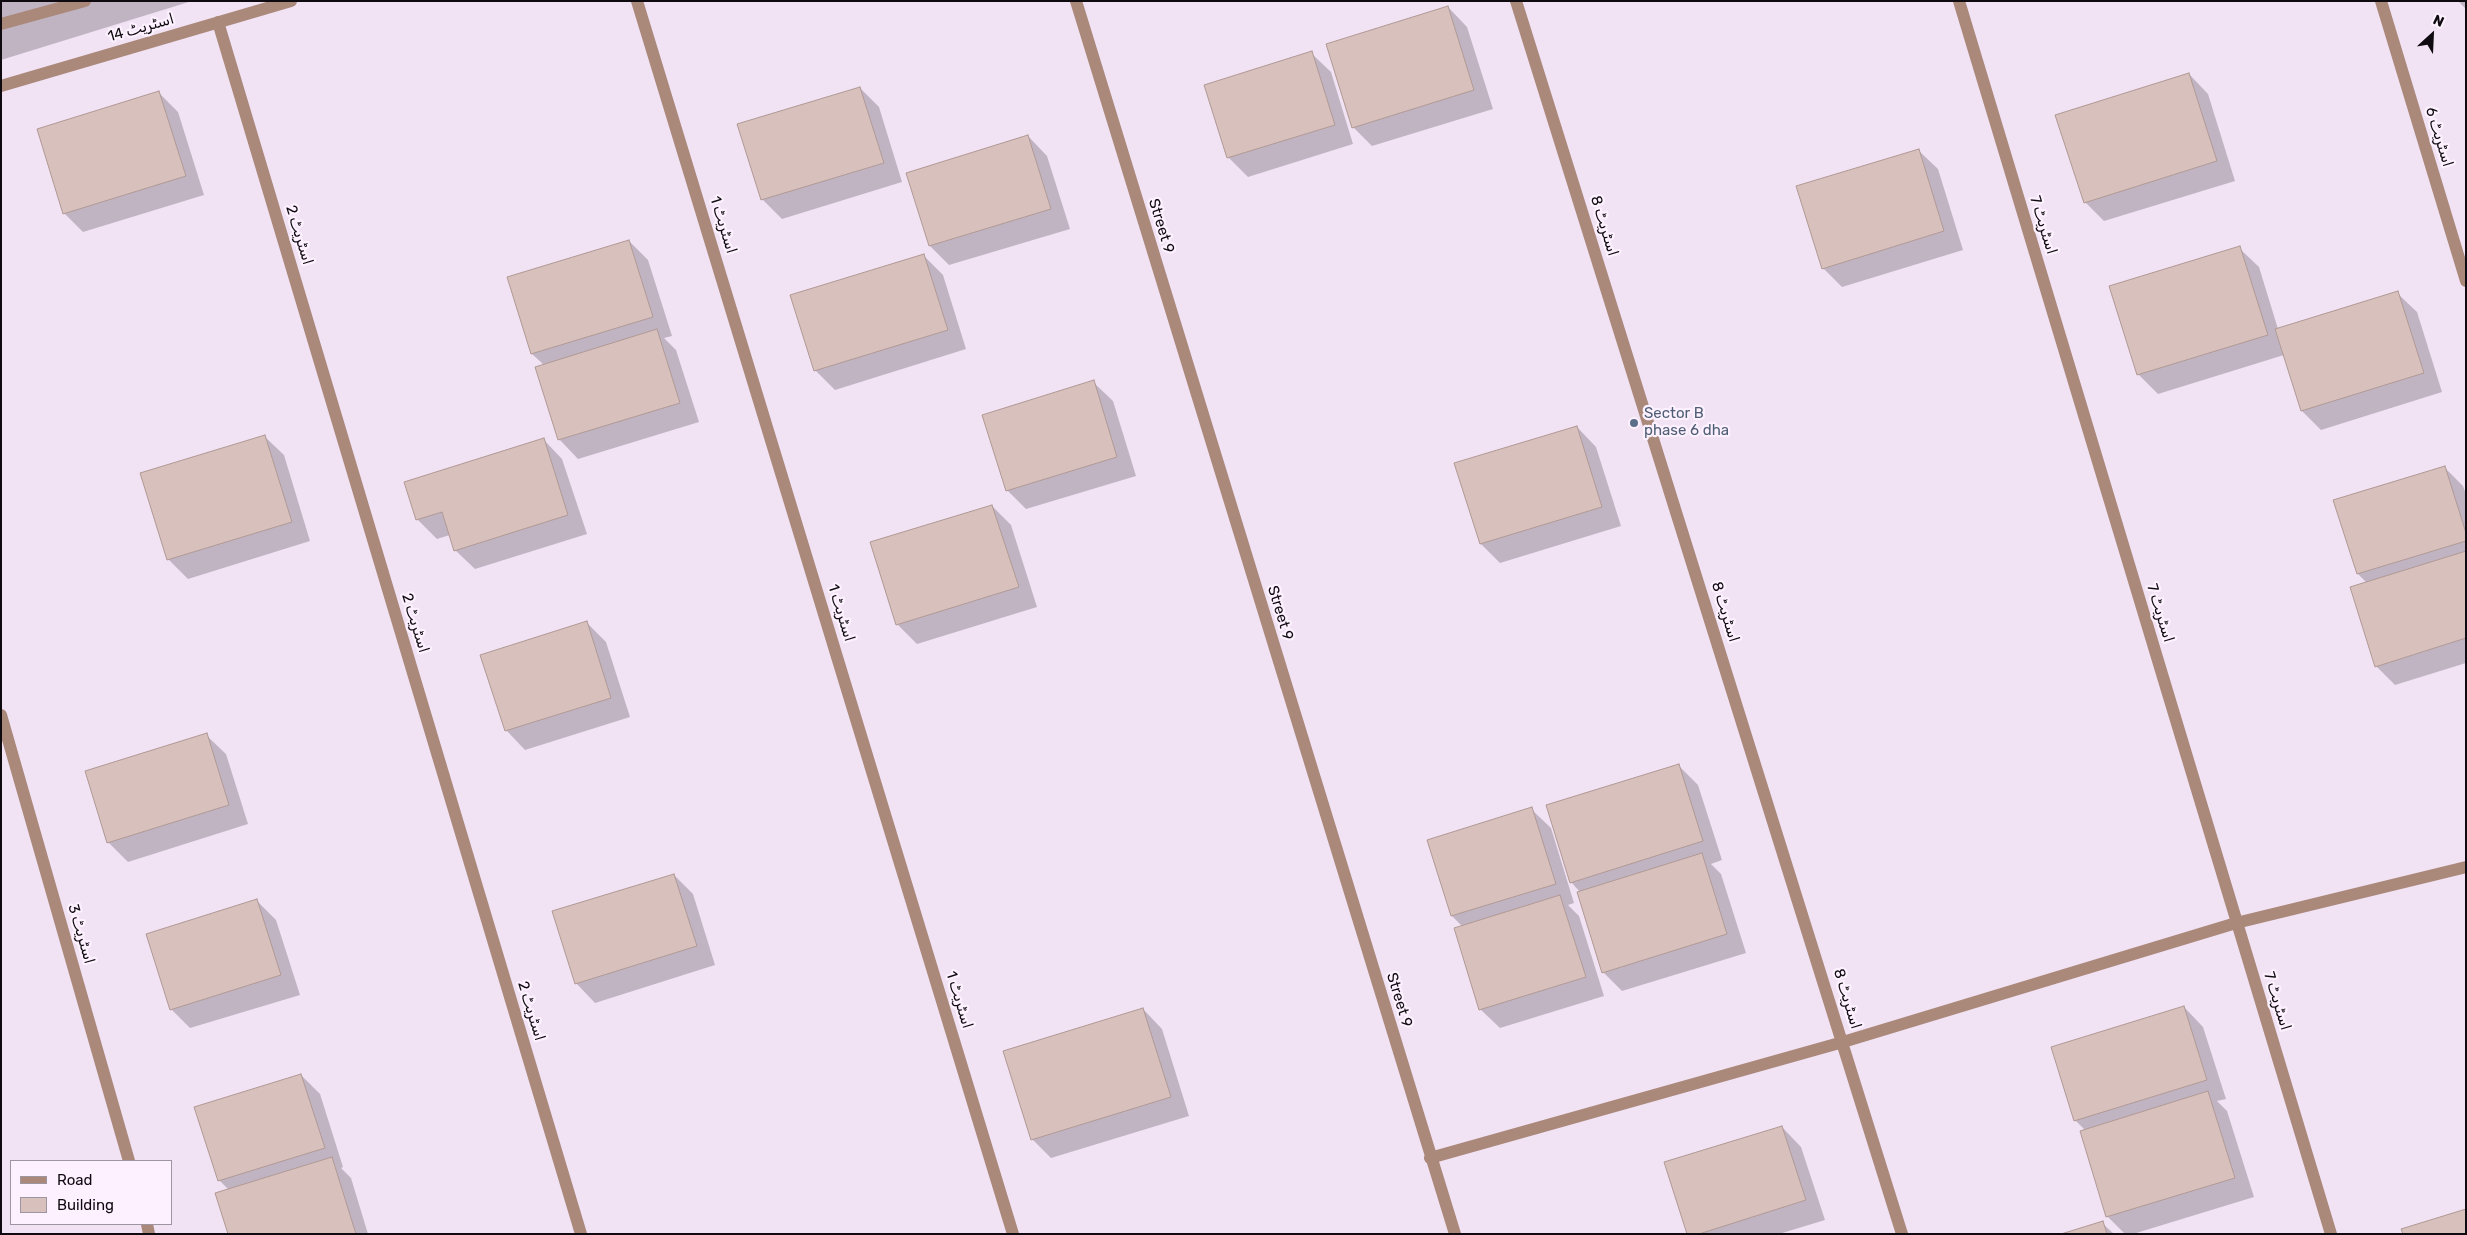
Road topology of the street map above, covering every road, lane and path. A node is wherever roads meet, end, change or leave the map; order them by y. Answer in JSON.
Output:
{"nodes":[{"id":1,"x":85,"y":1,"type":"edge"},
{"id":2,"x":291,"y":1,"type":"edge"},
{"id":3,"x":637,"y":1,"type":"edge"},
{"id":4,"x":1076,"y":1,"type":"edge"},
{"id":5,"x":1516,"y":1,"type":"edge"},
{"id":6,"x":1959,"y":1,"type":"edge"},
{"id":7,"x":2381,"y":1,"type":"edge"},
{"id":8,"x":218,"y":22,"type":"junction"},
{"id":9,"x":1,"y":24,"type":"edge"},
{"id":10,"x":1,"y":86,"type":"edge"},
{"id":11,"x":2466,"y":281,"type":"edge"},
{"id":12,"x":1,"y":715,"type":"edge"},
{"id":13,"x":2466,"y":867,"type":"edge"},
{"id":14,"x":2236,"y":923,"type":"junction"},
{"id":15,"x":1843,"y":1042,"type":"junction"},
{"id":16,"x":1430,"y":1158,"type":"junction"},
{"id":17,"x":129,"y":1160,"type":"edge"},
{"id":18,"x":581,"y":1234,"type":"edge"},
{"id":19,"x":1013,"y":1234,"type":"edge"},
{"id":20,"x":1455,"y":1234,"type":"edge"},
{"id":21,"x":1902,"y":1234,"type":"edge"},
{"id":22,"x":2331,"y":1234,"type":"edge"}],
"edges":[{"from":1,"to":9,"type":"street"},
{"from":2,"to":8,"type":"street","name":"اسٹریٹ 14"},
{"from":3,"to":19,"type":"street","name":"اسٹریٹ 1"},
{"from":4,"to":16,"type":"street","name":"Street 9"},
{"from":5,"to":15,"type":"street","name":"اسٹریٹ 8"},
{"from":6,"to":14,"type":"street","name":"اسٹریٹ 7"},
{"from":7,"to":11,"type":"street","name":"اسٹریٹ 6"},
{"from":8,"to":10,"type":"street","name":"اسٹریٹ 14"},
{"from":8,"to":18,"type":"street","name":"اسٹریٹ 2"},
{"from":12,"to":17,"type":"street","name":"اسٹریٹ 3"},
{"from":13,"to":14,"type":"street"},
{"from":14,"to":15,"type":"street"},
{"from":14,"to":22,"type":"street","name":"اسٹریٹ 7"},
{"from":15,"to":16,"type":"street"},
{"from":15,"to":21,"type":"street","name":"اسٹریٹ 8"},
{"from":16,"to":20,"type":"street","name":"Street 9"}]}
